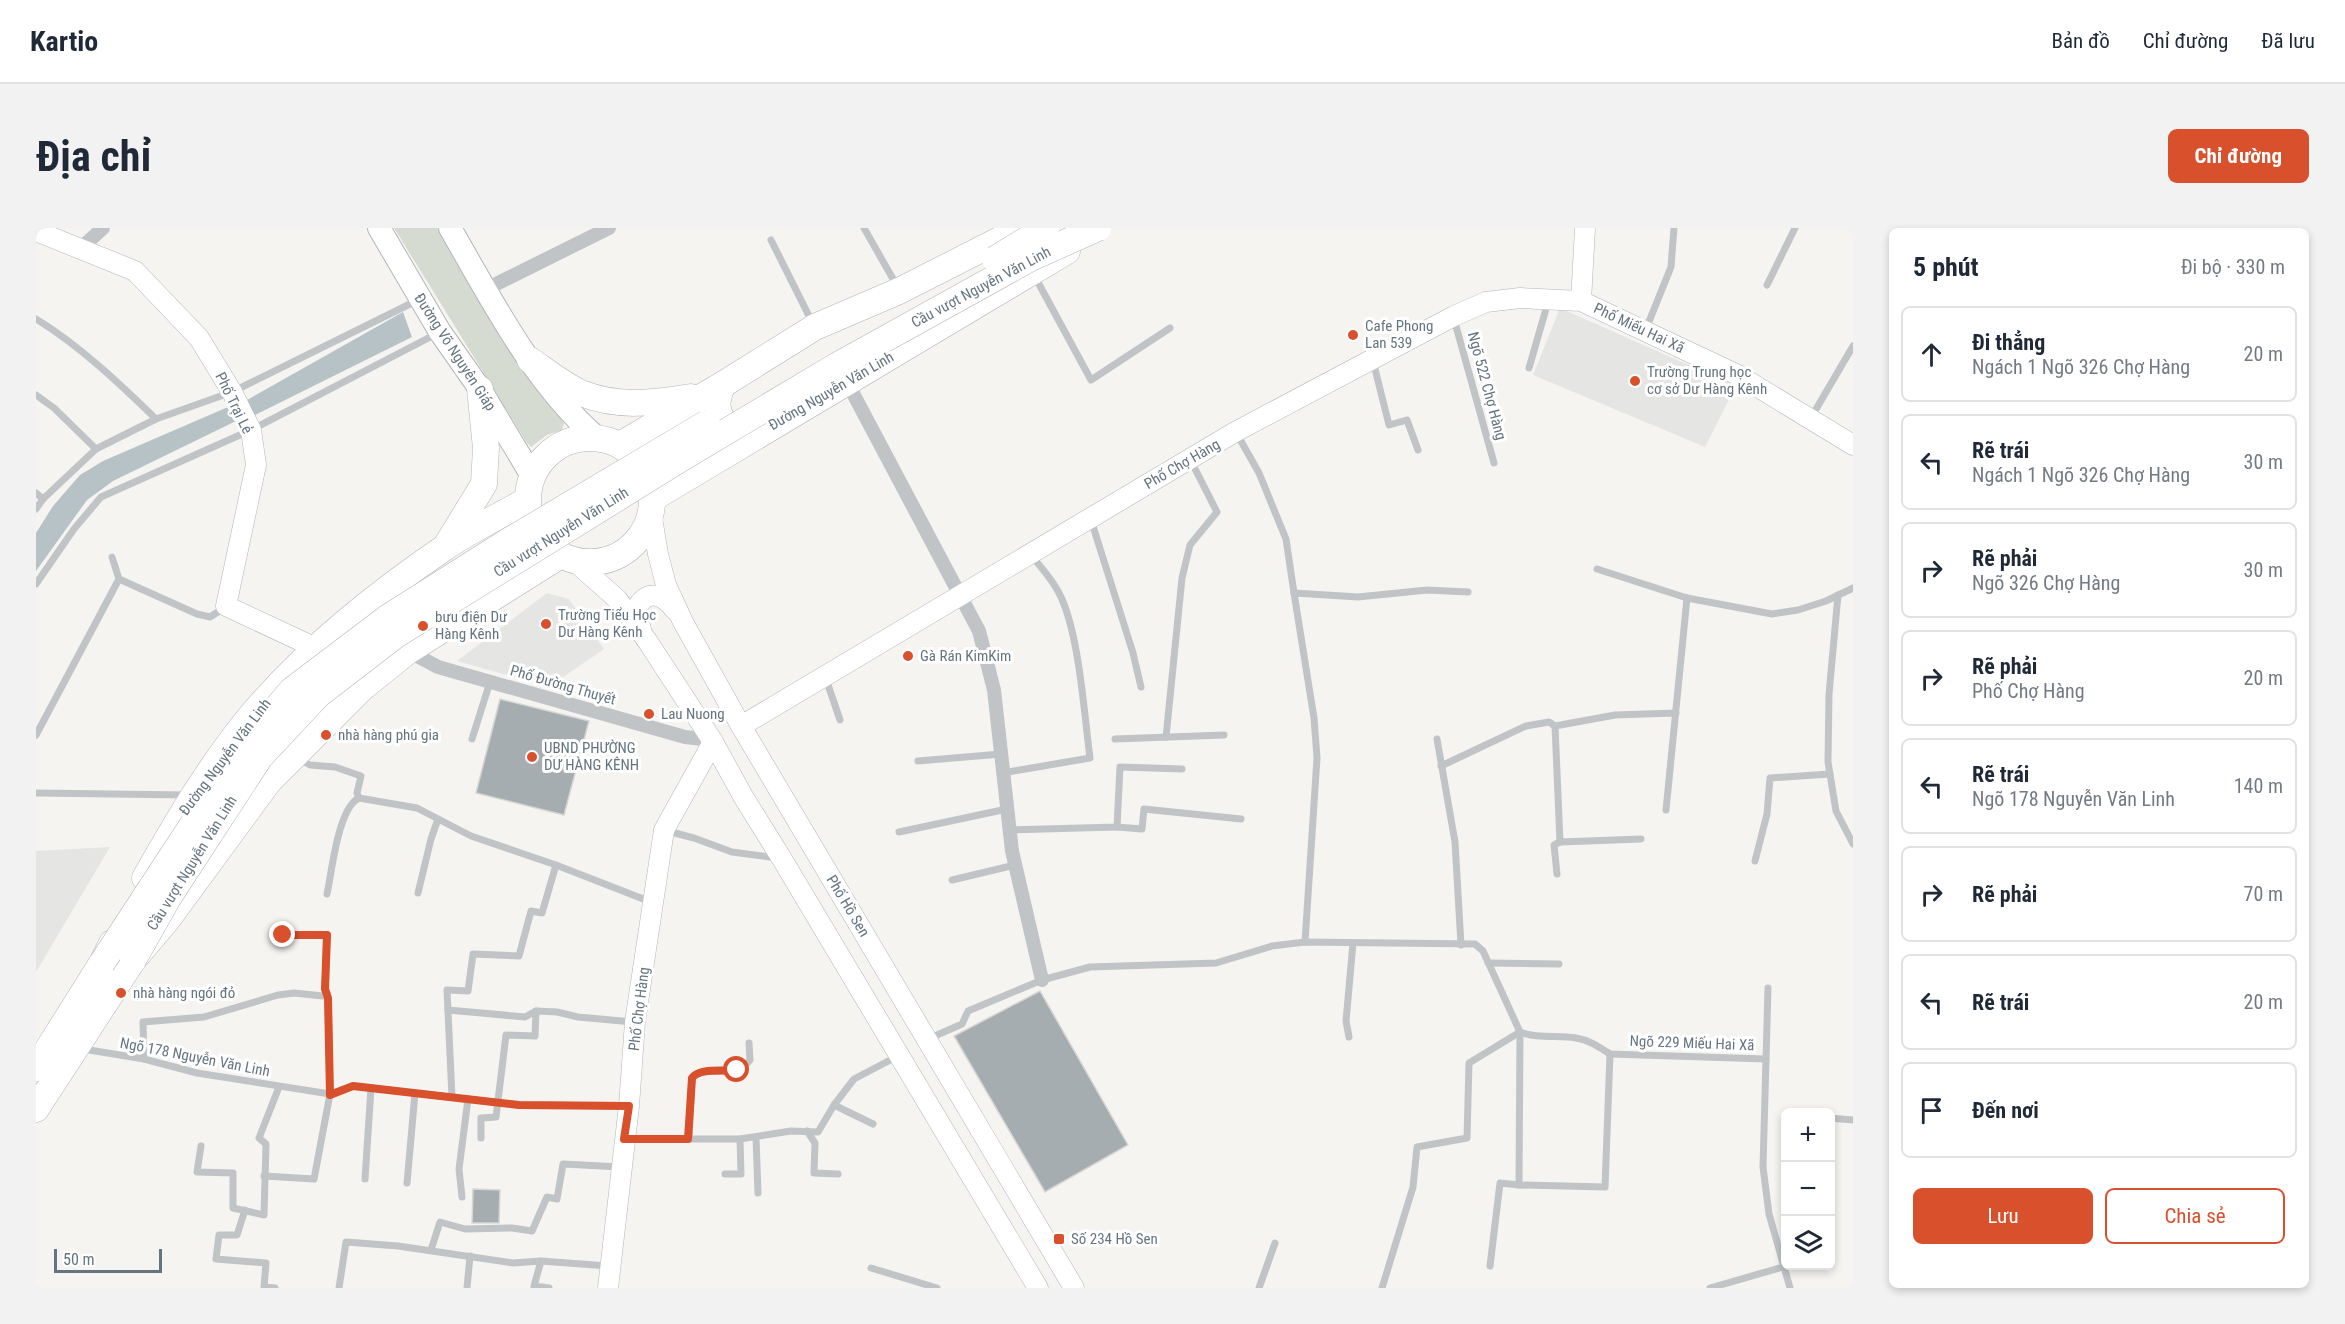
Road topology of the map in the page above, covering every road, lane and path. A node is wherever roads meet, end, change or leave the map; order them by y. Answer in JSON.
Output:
{"nodes":[{"id":1,"x":103,"y":228,"type":"edge"},
{"id":2,"x":379,"y":228,"type":"edge"},
{"id":3,"x":450,"y":228,"type":"edge"},
{"id":4,"x":609,"y":228,"type":"edge"},
{"id":5,"x":864,"y":228,"type":"edge"},
{"id":6,"x":1023,"y":228,"type":"edge"},
{"id":7,"x":1046,"y":228,"type":"edge"},
{"id":8,"x":1098,"y":228,"type":"edge"},
{"id":9,"x":1103,"y":228,"type":"edge"},
{"id":10,"x":1585,"y":228,"type":"edge"},
{"id":11,"x":1674,"y":228,"type":"edge"},
{"id":12,"x":1795,"y":228,"type":"edge"},
{"id":13,"x":36,"y":231,"type":"edge"},
{"id":14,"x":771,"y":240,"type":"dead end"},
{"id":15,"x":80,"y":249,"type":"junction"},
{"id":16,"x":1033,"y":272,"type":"junction"},
{"id":17,"x":1767,"y":285,"type":"dead end"},
{"id":18,"x":486,"y":289,"type":"junction"},
{"id":19,"x":899,"y":291,"type":"junction"},
{"id":20,"x":421,"y":299,"type":"junction"},
{"id":21,"x":1548,"y":299,"type":"junction"},
{"id":22,"x":1581,"y":301,"type":"junction"},
{"id":23,"x":1454,"y":316,"type":"junction"},
{"id":24,"x":36,"y":319,"type":"edge"},
{"id":25,"x":815,"y":327,"type":"junction"},
{"id":26,"x":1170,"y":328,"type":"dead end"},
{"id":27,"x":1645,"y":331,"type":"junction"},
{"id":28,"x":440,"y":332,"type":"junction"},
{"id":29,"x":1853,"y":346,"type":"edge"},
{"id":30,"x":1373,"y":359,"type":"junction"},
{"id":31,"x":530,"y":360,"type":"junction"},
{"id":32,"x":1529,"y":368,"type":"dead end"},
{"id":33,"x":847,"y":382,"type":"junction"},
{"id":34,"x":480,"y":389,"type":"junction"},
{"id":35,"x":714,"y":389,"type":"junction"},
{"id":36,"x":232,"y":392,"type":"junction"},
{"id":37,"x":36,"y":395,"type":"edge"},
{"id":38,"x":1812,"y":418,"type":"junction"},
{"id":39,"x":156,"y":419,"type":"junction"},
{"id":40,"x":251,"y":430,"type":"junction"},
{"id":41,"x":761,"y":432,"type":"junction"},
{"id":42,"x":1235,"y":432,"type":"junction"},
{"id":43,"x":608,"y":441,"type":"junction"},
{"id":44,"x":1853,"y":445,"type":"edge"},
{"id":45,"x":96,"y":449,"type":"junction"},
{"id":46,"x":1418,"y":450,"type":"dead end"},
{"id":47,"x":1190,"y":459,"type":"junction"},
{"id":48,"x":1494,"y":463,"type":"dead end"},
{"id":49,"x":529,"y":488,"type":"junction"},
{"id":50,"x":36,"y":493,"type":"edge"},
{"id":51,"x":43,"y":499,"type":"junction"},
{"id":52,"x":652,"y":505,"type":"junction"},
{"id":53,"x":36,"y":509,"type":"edge"},
{"id":54,"x":1091,"y":517,"type":"junction"},
{"id":55,"x":445,"y":547,"type":"junction"},
{"id":56,"x":1030,"y":554,"type":"junction"},
{"id":57,"x":112,"y":557,"type":"dead end"},
{"id":58,"x":567,"y":558,"type":"junction"},
{"id":59,"x":424,"y":563,"type":"junction"},
{"id":60,"x":1597,"y":569,"type":"dead end"},
{"id":61,"x":119,"y":579,"type":"junction"},
{"id":62,"x":36,"y":584,"type":"edge"},
{"id":63,"x":1853,"y":588,"type":"edge"},
{"id":64,"x":1468,"y":592,"type":"dead end"},
{"id":65,"x":1294,"y":593,"type":"junction"},
{"id":66,"x":1839,"y":595,"type":"junction"},
{"id":67,"x":960,"y":596,"type":"junction"},
{"id":68,"x":1687,"y":598,"type":"junction"},
{"id":69,"x":226,"y":606,"type":"junction"},
{"id":70,"x":463,"y":617,"type":"junction"},
{"id":71,"x":683,"y":622,"type":"junction"},
{"id":72,"x":648,"y":642,"type":"junction"},
{"id":73,"x":316,"y":648,"type":"junction"},
{"id":74,"x":408,"y":651,"type":"junction"},
{"id":75,"x":825,"y":676,"type":"junction"},
{"id":76,"x":490,"y":682,"type":"junction"},
{"id":77,"x":1141,"y":687,"type":"dead end"},
{"id":78,"x":1676,"y":713,"type":"junction"},
{"id":79,"x":840,"y":720,"type":"dead end"},
{"id":80,"x":741,"y":726,"type":"junction"},
{"id":81,"x":1555,"y":726,"type":"junction"},
{"id":82,"x":36,"y":735,"type":"edge"},
{"id":83,"x":1224,"y":735,"type":"dead end"},
{"id":84,"x":1166,"y":737,"type":"junction"},
{"id":85,"x":472,"y":739,"type":"dead end"},
{"id":86,"x":1115,"y":739,"type":"dead end"},
{"id":87,"x":1437,"y":740,"type":"dead end"},
{"id":88,"x":713,"y":741,"type":"junction"},
{"id":89,"x":1000,"y":754,"type":"junction"},
{"id":90,"x":295,"y":755,"type":"junction"},
{"id":91,"x":918,"y":761,"type":"dead end"},
{"id":92,"x":1441,"y":766,"type":"junction"},
{"id":93,"x":1182,"y":769,"type":"dead end"},
{"id":94,"x":1002,"y":773,"type":"junction"},
{"id":95,"x":1830,"y":774,"type":"junction"},
{"id":96,"x":36,"y":793,"type":"edge"},
{"id":97,"x":192,"y":796,"type":"junction"},
{"id":98,"x":359,"y":798,"type":"junction"},
{"id":99,"x":1007,"y":809,"type":"junction"},
{"id":100,"x":1666,"y":810,"type":"dead end"},
{"id":101,"x":438,"y":819,"type":"junction"},
{"id":102,"x":1241,"y":819,"type":"dead end"},
{"id":103,"x":1116,"y":827,"type":"junction"},
{"id":104,"x":664,"y":830,"type":"junction"},
{"id":105,"x":1010,"y":830,"type":"junction"},
{"id":106,"x":899,"y":832,"type":"dead end"},
{"id":107,"x":1641,"y":839,"type":"dead end"},
{"id":108,"x":1560,"y":842,"type":"junction"},
{"id":109,"x":1853,"y":844,"type":"edge"},
{"id":110,"x":782,"y":859,"type":"junction"},
{"id":111,"x":1755,"y":861,"type":"dead end"},
{"id":112,"x":556,"y":865,"type":"junction"},
{"id":113,"x":1015,"y":865,"type":"junction"},
{"id":114,"x":1557,"y":874,"type":"dead end"},
{"id":115,"x":952,"y":880,"type":"dead end"},
{"id":116,"x":418,"y":893,"type":"dead end"},
{"id":117,"x":327,"y":894,"type":"dead end"},
{"id":118,"x":654,"y":903,"type":"junction"},
{"id":119,"x":283,"y":935,"type":"dead end"},
{"id":120,"x":1305,"y":942,"type":"junction"},
{"id":121,"x":1353,"y":943,"type":"junction"},
{"id":122,"x":1461,"y":945,"type":"junction"},
{"id":123,"x":133,"y":960,"type":"junction"},
{"id":124,"x":102,"y":963,"type":"junction"},
{"id":125,"x":1488,"y":963,"type":"junction"},
{"id":126,"x":1558,"y":964,"type":"dead end"},
{"id":127,"x":1042,"y":980,"type":"junction"},
{"id":128,"x":1768,"y":988,"type":"dead end"},
{"id":129,"x":327,"y":993,"type":"junction"},
{"id":130,"x":448,"y":1010,"type":"junction"},
{"id":131,"x":536,"y":1011,"type":"junction"},
{"id":132,"x":635,"y":1022,"type":"junction"},
{"id":133,"x":1520,"y":1032,"type":"junction"},
{"id":134,"x":1349,"y":1037,"type":"dead end"},
{"id":135,"x":928,"y":1039,"type":"junction"},
{"id":136,"x":749,"y":1042,"type":"dead end"},
{"id":137,"x":77,"y":1047,"type":"junction"},
{"id":138,"x":1610,"y":1054,"type":"junction"},
{"id":139,"x":900,"y":1055,"type":"junction"},
{"id":140,"x":144,"y":1059,"type":"junction"},
{"id":141,"x":1766,"y":1059,"type":"junction"},
{"id":142,"x":36,"y":1068,"type":"edge"},
{"id":143,"x":279,"y":1087,"type":"junction"},
{"id":144,"x":371,"y":1088,"type":"junction"},
{"id":145,"x":415,"y":1093,"type":"junction"},
{"id":146,"x":330,"y":1095,"type":"junction"},
{"id":147,"x":452,"y":1097,"type":"junction"},
{"id":148,"x":468,"y":1099,"type":"junction"},
{"id":149,"x":498,"y":1103,"type":"junction"},
{"id":150,"x":834,"y":1105,"type":"junction"},
{"id":151,"x":629,"y":1106,"type":"junction"},
{"id":152,"x":36,"y":1109,"type":"edge"},
{"id":153,"x":1835,"y":1118,"type":"edge"},
{"id":154,"x":1853,"y":1120,"type":"edge"},
{"id":155,"x":873,"y":1124,"type":"dead end"},
{"id":156,"x":807,"y":1131,"type":"junction"},
{"id":157,"x":481,"y":1138,"type":"dead end"},
{"id":158,"x":756,"y":1138,"type":"junction"},
{"id":159,"x":624,"y":1139,"type":"junction"},
{"id":160,"x":688,"y":1139,"type":"junction"},
{"id":161,"x":740,"y":1139,"type":"junction"},
{"id":162,"x":201,"y":1146,"type":"dead end"},
{"id":163,"x":622,"y":1167,"type":"junction"},
{"id":164,"x":725,"y":1174,"type":"dead end"},
{"id":165,"x":838,"y":1174,"type":"dead end"},
{"id":166,"x":264,"y":1176,"type":"junction"},
{"id":167,"x":364,"y":1179,"type":"dead end"},
{"id":168,"x":407,"y":1183,"type":"dead end"},
{"id":169,"x":1520,"y":1185,"type":"junction"},
{"id":170,"x":758,"y":1193,"type":"dead end"},
{"id":171,"x":462,"y":1197,"type":"dead end"},
{"id":172,"x":245,"y":1210,"type":"junction"},
{"id":173,"x":1275,"y":1243,"type":"dead end"},
{"id":174,"x":431,"y":1250,"type":"junction"},
{"id":175,"x":470,"y":1256,"type":"junction"},
{"id":176,"x":1781,"y":1259,"type":"edge"},
{"id":177,"x":541,"y":1261,"type":"junction"},
{"id":178,"x":1490,"y":1266,"type":"dead end"},
{"id":179,"x":611,"y":1267,"type":"junction"},
{"id":180,"x":872,"y":1268,"type":"dead end"},
{"id":181,"x":1781,"y":1268,"type":"edge"},
{"id":182,"x":1784,"y":1270,"type":"edge"},
{"id":183,"x":275,"y":1288,"type":"edge"},
{"id":184,"x":339,"y":1288,"type":"edge"},
{"id":185,"x":467,"y":1288,"type":"edge"},
{"id":186,"x":549,"y":1288,"type":"edge"},
{"id":187,"x":609,"y":1288,"type":"edge"},
{"id":188,"x":937,"y":1288,"type":"edge"},
{"id":189,"x":1038,"y":1288,"type":"edge"},
{"id":190,"x":1074,"y":1288,"type":"edge"},
{"id":191,"x":1259,"y":1288,"type":"edge"},
{"id":192,"x":1382,"y":1288,"type":"edge"},
{"id":193,"x":1710,"y":1288,"type":"edge"},
{"id":194,"x":1790,"y":1288,"type":"edge"}],
"edges":[{"from":1,"to":15,"type":"street"},
{"from":2,"to":20,"type":"main road","name":"Đường Võ Nguyên Giáp"},
{"from":3,"to":18,"type":"main road"},
{"from":4,"to":18,"type":"street"},
{"from":5,"to":19,"type":"lane"},
{"from":6,"to":19,"type":"highway"},
{"from":7,"to":124,"type":"highway","name":"Cầu vượt Nguyễn Văn Linh","bridge":true},
{"from":8,"to":123,"type":"highway","name":"Cầu vượt Nguyễn Văn Linh","bridge":true},
{"from":9,"to":16,"type":"highway","name":"Đường Nguyễn Văn Linh"},
{"from":10,"to":22,"type":"street"},
{"from":11,"to":27,"type":"lane"},
{"from":12,"to":17,"type":"lane"},
{"from":13,"to":15,"type":"street","name":"Phố Trại Lẻ"},
{"from":14,"to":25,"type":"lane"},
{"from":15,"to":36,"type":"street","name":"Phố Trại Lẻ"},
{"from":16,"to":26,"type":"lane"},
{"from":16,"to":33,"type":"highway","name":"Đường Nguyễn Văn Linh"},
{"from":18,"to":31,"type":"main road"},
{"from":19,"to":25,"type":"highway"},
{"from":20,"to":28,"type":"main road","name":"Đường Võ Nguyên Giáp"},
{"from":20,"to":36,"type":"lane"},
{"from":21,"to":22,"type":"street","name":"Phố Chợ Hàng"},
{"from":21,"to":23,"type":"street","name":"Phố Chợ Hàng"},
{"from":21,"to":32,"type":"lane"},
{"from":22,"to":27,"type":"street","name":"Phố Miếu Hai Xã"},
{"from":23,"to":30,"type":"street","name":"Phố Chợ Hàng"},
{"from":23,"to":48,"type":"lane","name":"Ngõ 522 Chợ Hàng"},
{"from":24,"to":39,"type":"lane"},
{"from":25,"to":35,"type":"highway"},
{"from":27,"to":38,"type":"street","name":"Phố Miếu Hai Xã"},
{"from":28,"to":34,"type":"main road","name":"Đường Võ Nguyên Giáp"},
{"from":28,"to":40,"type":"lane"},
{"from":29,"to":38,"type":"lane"},
{"from":30,"to":42,"type":"street","name":"Phố Chợ Hàng"},
{"from":30,"to":46,"type":"lane"},
{"from":31,"to":35,"type":"highway"},
{"from":31,"to":43,"type":"main road"},
{"from":33,"to":41,"type":"highway","name":"Đường Nguyễn Văn Linh"},
{"from":33,"to":67,"type":"street"},
{"from":34,"to":49,"type":"main road","name":"Đường Võ Nguyên Giáp"},
{"from":34,"to":55,"type":"highway"},
{"from":35,"to":41,"type":"highway"},
{"from":35,"to":43,"type":"highway"},
{"from":36,"to":39,"type":"lane"},
{"from":36,"to":40,"type":"street","name":"Phố Trại Lẻ"},
{"from":37,"to":45,"type":"lane"},
{"from":38,"to":44,"type":"street","name":"Phố Miếu Hai Xã"},
{"from":39,"to":45,"type":"lane"},
{"from":40,"to":62,"type":"lane"},
{"from":40,"to":69,"type":"street","name":"Phố Trại Lẻ"},
{"from":41,"to":52,"type":"highway","name":"Đường Nguyễn Văn Linh"},
{"from":42,"to":47,"type":"street","name":"Phố Chợ Hàng"},
{"from":42,"to":65,"type":"lane"},
{"from":43,"to":49,"type":"highway"},
{"from":43,"to":52,"type":"highway"},
{"from":45,"to":51,"type":"lane"},
{"from":47,"to":54,"type":"street","name":"Phố Chợ Hàng"},
{"from":47,"to":84,"type":"lane"},
{"from":49,"to":55,"type":"highway","name":"Đường Nguyễn Văn Linh"},
{"from":49,"to":58,"type":"highway"},
{"from":50,"to":51,"type":"lane"},
{"from":51,"to":53,"type":"lane"},
{"from":52,"to":58,"type":"highway"},
{"from":52,"to":71,"type":"street","name":"Phố Hồ Sen"},
{"from":54,"to":56,"type":"street","name":"Phố Chợ Hàng"},
{"from":54,"to":77,"type":"lane"},
{"from":55,"to":59,"type":"highway","name":"Đường Nguyễn Văn Linh"},
{"from":56,"to":67,"type":"street","name":"Phố Chợ Hàng"},
{"from":56,"to":94,"type":"lane"},
{"from":57,"to":61,"type":"lane"},
{"from":58,"to":70,"type":"highway"},
{"from":58,"to":72,"type":"street"},
{"from":59,"to":70,"type":"highway"},
{"from":59,"to":73,"type":"highway","name":"Đường Nguyễn Văn Linh"},
{"from":60,"to":68,"type":"lane"},
{"from":61,"to":69,"type":"lane"},
{"from":61,"to":82,"type":"lane"},
{"from":63,"to":66,"type":"lane"},
{"from":64,"to":65,"type":"lane"},
{"from":65,"to":120,"type":"lane"},
{"from":66,"to":68,"type":"lane"},
{"from":66,"to":95,"type":"lane"},
{"from":67,"to":75,"type":"street","name":"Phố Chợ Hàng"},
{"from":67,"to":89,"type":"street"},
{"from":68,"to":78,"type":"lane"},
{"from":69,"to":73,"type":"street"},
{"from":70,"to":74,"type":"highway"},
{"from":71,"to":72,"type":"street"},
{"from":71,"to":80,"type":"street","name":"Phố Hồ Sen"},
{"from":72,"to":88,"type":"street"},
{"from":73,"to":97,"type":"highway","name":"Đường Nguyễn Văn Linh"},
{"from":74,"to":76,"type":"street","name":"Phố Đường Thuyết"},
{"from":74,"to":90,"type":"highway"},
{"from":75,"to":79,"type":"lane"},
{"from":75,"to":80,"type":"street","name":"Phố Chợ Hàng"},
{"from":76,"to":85,"type":"lane"},
{"from":76,"to":88,"type":"street","name":"Phố Đường Thuyết"},
{"from":78,"to":81,"type":"lane"},
{"from":78,"to":100,"type":"lane"},
{"from":80,"to":135,"type":"street","name":"Phố Hồ Sen"},
{"from":81,"to":92,"type":"lane"},
{"from":81,"to":108,"type":"lane"},
{"from":83,"to":84,"type":"lane"},
{"from":84,"to":86,"type":"lane"},
{"from":87,"to":92,"type":"lane"},
{"from":88,"to":104,"type":"street","name":"Phố Chợ Hàng"},
{"from":88,"to":110,"type":"street"},
{"from":89,"to":91,"type":"lane"},
{"from":89,"to":94,"type":"street"},
{"from":90,"to":98,"type":"lane"},
{"from":90,"to":123,"type":"highway"},
{"from":92,"to":122,"type":"lane"},
{"from":93,"to":103,"type":"lane"},
{"from":94,"to":99,"type":"street"},
{"from":95,"to":109,"type":"lane"},
{"from":95,"to":111,"type":"lane"},
{"from":96,"to":97,"type":"lane"},
{"from":97,"to":124,"type":"highway","name":"Đường Nguyễn Văn Linh"},
{"from":98,"to":101,"type":"lane"},
{"from":98,"to":117,"type":"lane"},
{"from":99,"to":105,"type":"street"},
{"from":99,"to":106,"type":"lane"},
{"from":101,"to":112,"type":"lane"},
{"from":101,"to":116,"type":"lane"},
{"from":102,"to":103,"type":"lane"},
{"from":103,"to":105,"type":"lane"},
{"from":104,"to":110,"type":"lane"},
{"from":104,"to":118,"type":"street","name":"Phố Chợ Hàng"},
{"from":105,"to":113,"type":"street"},
{"from":107,"to":108,"type":"lane"},
{"from":108,"to":114,"type":"lane"},
{"from":110,"to":139,"type":"street"},
{"from":112,"to":118,"type":"lane"},
{"from":112,"to":130,"type":"lane"},
{"from":113,"to":115,"type":"lane"},
{"from":113,"to":127,"type":"street"},
{"from":118,"to":132,"type":"street","name":"Phố Chợ Hàng"},
{"from":119,"to":129,"type":"lane"},
{"from":120,"to":121,"type":"lane"},
{"from":120,"to":127,"type":"lane"},
{"from":121,"to":122,"type":"lane"},
{"from":121,"to":134,"type":"lane"},
{"from":122,"to":125,"type":"lane"},
{"from":123,"to":137,"type":"highway"},
{"from":124,"to":142,"type":"highway","name":"Đường Nguyễn Văn Linh"},
{"from":125,"to":126,"type":"lane"},
{"from":125,"to":133,"type":"lane"},
{"from":127,"to":135,"type":"lane"},
{"from":128,"to":141,"type":"lane"},
{"from":129,"to":140,"type":"lane"},
{"from":129,"to":146,"type":"lane"},
{"from":130,"to":131,"type":"lane"},
{"from":130,"to":147,"type":"lane"},
{"from":131,"to":132,"type":"lane"},
{"from":131,"to":149,"type":"lane"},
{"from":132,"to":151,"type":"street","name":"Phố Chợ Hàng"},
{"from":133,"to":138,"type":"lane","name":"Ngõ 229 Miếu Hai Xã"},
{"from":133,"to":169,"type":"lane"},
{"from":133,"to":192,"type":"lane"},
{"from":135,"to":190,"type":"street","name":"Phố Hồ Sen"},
{"from":136,"to":160,"type":"lane"},
{"from":137,"to":140,"type":"lane","name":"Ngõ 178 Nguyễn Văn Linh"},
{"from":137,"to":152,"type":"highway"},
{"from":138,"to":141,"type":"lane","name":"Ngõ 229 Miếu Hai Xã"},
{"from":138,"to":169,"type":"lane"},
{"from":139,"to":150,"type":"lane"},
{"from":139,"to":189,"type":"street"},
{"from":140,"to":143,"type":"lane","name":"Ngõ 178 Nguyễn Văn Linh"},
{"from":141,"to":176,"type":"lane"},
{"from":143,"to":146,"type":"lane","name":"Ngõ 178 Nguyễn Văn Linh"},
{"from":143,"to":166,"type":"lane"},
{"from":144,"to":145,"type":"lane","name":"Ngõ 178 Nguyễn Văn Linh"},
{"from":144,"to":146,"type":"lane","name":"Ngõ 178 Nguyễn Văn Linh"},
{"from":144,"to":167,"type":"lane"},
{"from":145,"to":147,"type":"lane","name":"Ngõ 178 Nguyễn Văn Linh"},
{"from":145,"to":168,"type":"lane"},
{"from":146,"to":166,"type":"lane"},
{"from":147,"to":148,"type":"lane","name":"Ngõ 178 Nguyễn Văn Linh"},
{"from":148,"to":149,"type":"lane","name":"Ngõ 178 Nguyễn Văn Linh"},
{"from":148,"to":171,"type":"lane"},
{"from":149,"to":151,"type":"lane","name":"Ngõ 178 Nguyễn Văn Linh"},
{"from":149,"to":157,"type":"lane"},
{"from":150,"to":155,"type":"lane"},
{"from":150,"to":156,"type":"lane"},
{"from":151,"to":159,"type":"street","name":"Phố Chợ Hàng"},
{"from":153,"to":154,"type":"lane"},
{"from":156,"to":158,"type":"lane"},
{"from":156,"to":165,"type":"lane"},
{"from":158,"to":161,"type":"lane"},
{"from":158,"to":170,"type":"lane"},
{"from":159,"to":160,"type":"lane"},
{"from":159,"to":163,"type":"street","name":"Phố Chợ Hàng"},
{"from":160,"to":161,"type":"lane"},
{"from":161,"to":164,"type":"lane"},
{"from":162,"to":172,"type":"lane"},
{"from":163,"to":174,"type":"lane"},
{"from":163,"to":179,"type":"street","name":"Phố Chợ Hàng"},
{"from":166,"to":172,"type":"lane"},
{"from":169,"to":178,"type":"lane"},
{"from":172,"to":183,"type":"lane"},
{"from":173,"to":191,"type":"lane"},
{"from":174,"to":175,"type":"lane"},
{"from":174,"to":184,"type":"lane"},
{"from":175,"to":177,"type":"lane"},
{"from":175,"to":185,"type":"lane"},
{"from":177,"to":179,"type":"lane"},
{"from":177,"to":186,"type":"lane"},
{"from":179,"to":187,"type":"street","name":"Phố Chợ Hàng"},
{"from":180,"to":188,"type":"lane"},
{"from":181,"to":193,"type":"lane"},
{"from":182,"to":194,"type":"lane"}]}
